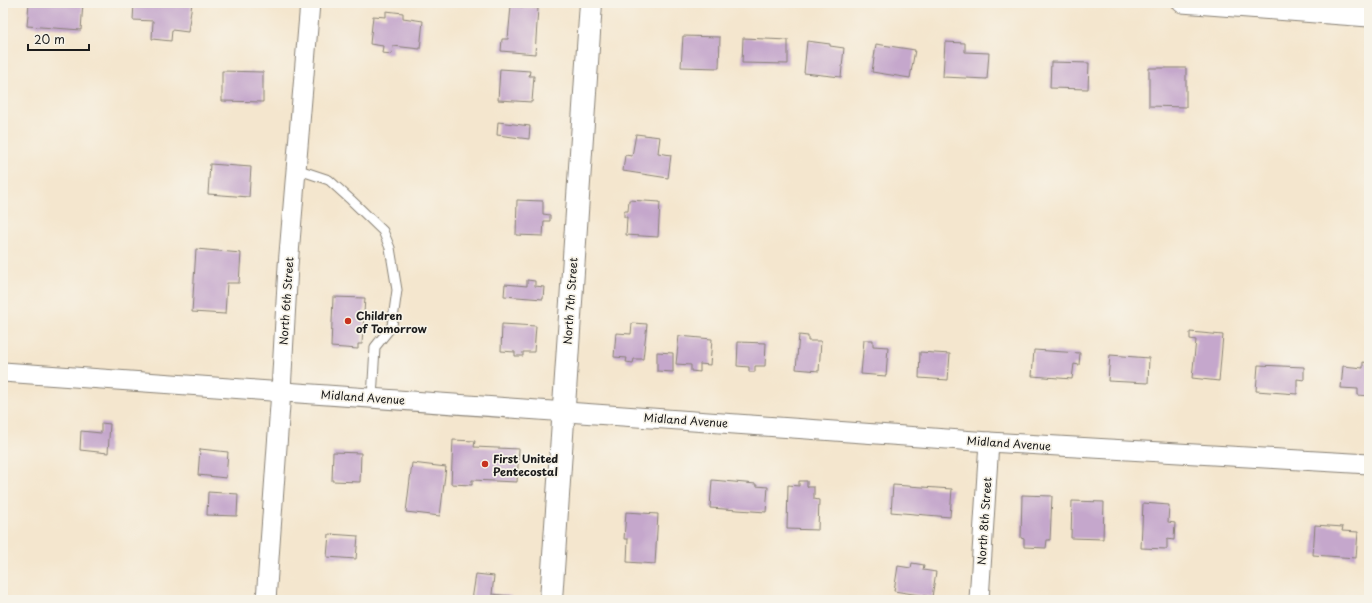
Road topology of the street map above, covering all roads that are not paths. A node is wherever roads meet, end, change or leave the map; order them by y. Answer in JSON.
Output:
{"nodes":[{"id":1,"x":310,"y":3,"type":"edge"},
{"id":2,"x":591,"y":3,"type":"edge"},
{"id":3,"x":1182,"y":3,"type":"edge"},
{"id":4,"x":1369,"y":17,"type":"edge"},
{"id":5,"x":296,"y":169,"type":"junction"},
{"id":6,"x":3,"y":372,"type":"edge"},
{"id":7,"x":281,"y":391,"type":"junction"},
{"id":8,"x":372,"y":398,"type":"junction"},
{"id":9,"x":563,"y":412,"type":"junction"},
{"id":10,"x":990,"y":442,"type":"junction"},
{"id":11,"x":1369,"y":464,"type":"edge"},
{"id":12,"x":266,"y":600,"type":"edge"},
{"id":13,"x":551,"y":600,"type":"edge"},
{"id":14,"x":978,"y":600,"type":"edge"}],
"edges":[{"from":1,"to":5,"type":"street","name":"North 6th Street"},
{"from":2,"to":9,"type":"street","name":"North 7th Street"},
{"from":3,"to":4,"type":"street"},
{"from":5,"to":7,"type":"street","name":"North 6th Street"},
{"from":5,"to":8,"type":"lane"},
{"from":6,"to":7,"type":"street","name":"Midland Avenue"},
{"from":7,"to":8,"type":"street","name":"Midland Avenue"},
{"from":7,"to":12,"type":"street","name":"North 6th Street"},
{"from":8,"to":9,"type":"street","name":"Midland Avenue"},
{"from":9,"to":10,"type":"street","name":"Midland Avenue"},
{"from":9,"to":13,"type":"street","name":"North 7th Street"},
{"from":10,"to":11,"type":"street","name":"Midland Avenue"},
{"from":10,"to":14,"type":"street","name":"North 8th Street"}]}
